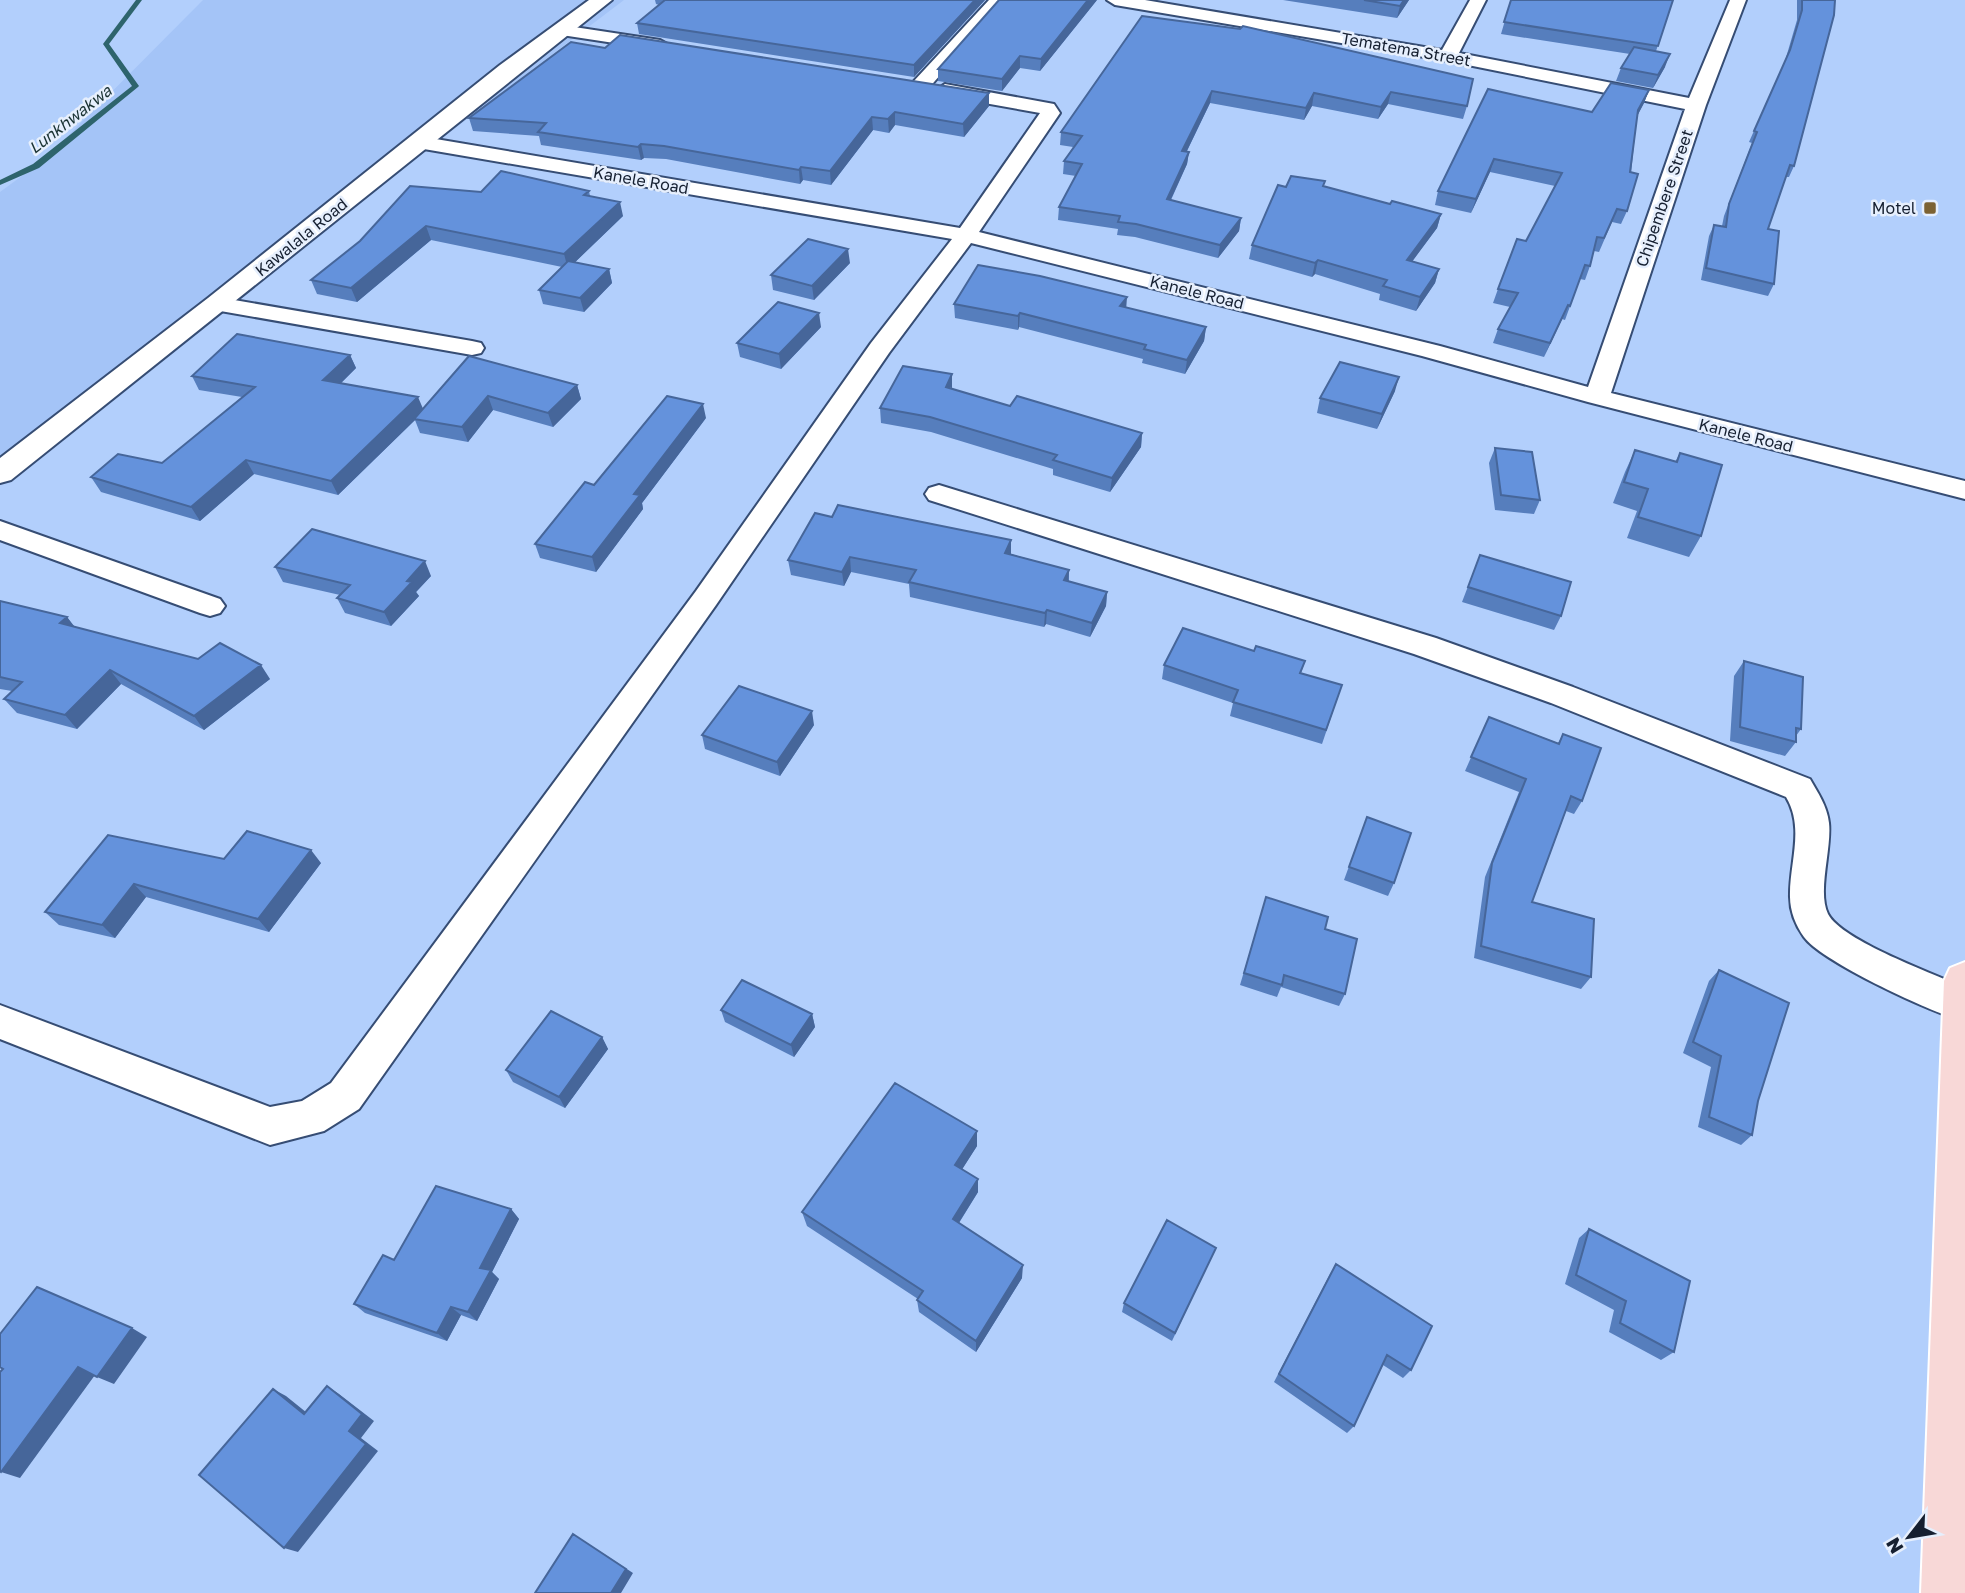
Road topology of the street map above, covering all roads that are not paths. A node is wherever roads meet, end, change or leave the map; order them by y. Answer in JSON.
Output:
{"nodes":[{"id":1,"x":602,"y":0,"type":"edge"},
{"id":2,"x":998,"y":0,"type":"edge"},
{"id":3,"x":1115,"y":0,"type":"edge"},
{"id":4,"x":1478,"y":0,"type":"edge"},
{"id":5,"x":1738,"y":0,"type":"edge"},
{"id":6,"x":1204,"y":7,"type":"edge"},
{"id":7,"x":561,"y":30,"type":"junction"},
{"id":8,"x":672,"y":47,"type":"edge"},
{"id":9,"x":1448,"y":55,"type":"junction"},
{"id":10,"x":1696,"y":106,"type":"junction"},
{"id":11,"x":418,"y":142,"type":"junction"},
{"id":12,"x":966,"y":235,"type":"junction"},
{"id":13,"x":218,"y":304,"type":"junction"},
{"id":14,"x":472,"y":348,"type":"dead end"},
{"id":15,"x":1597,"y":397,"type":"junction"},
{"id":16,"x":0,"y":472,"type":"edge"},
{"id":17,"x":1965,"y":490,"type":"edge"},
{"id":18,"x":939,"y":494,"type":"dead end"},
{"id":19,"x":0,"y":530,"type":"edge"},
{"id":20,"x":210,"y":606,"type":"dead end"},
{"id":21,"x":1965,"y":981,"type":"edge"},
{"id":22,"x":1964,"y":1005,"type":"edge"},
{"id":23,"x":0,"y":1022,"type":"edge"},
{"id":24,"x":1950,"y":1593,"type":"edge"}],
"edges":[{"from":1,"to":7,"type":"street","name":"Kawalala Road"},
{"from":2,"to":12,"type":"street"},
{"from":3,"to":6,"type":"street","name":"Tematema Street"},
{"from":4,"to":9,"type":"street"},
{"from":5,"to":10,"type":"street","name":"Chipembere Street"},
{"from":6,"to":9,"type":"street","name":"Tematema Street"},
{"from":7,"to":8,"type":"street"},
{"from":7,"to":11,"type":"street","name":"Kawalala Road"},
{"from":9,"to":10,"type":"street","name":"Tematema Street"},
{"from":10,"to":15,"type":"street","name":"Chipembere Street"},
{"from":11,"to":12,"type":"street","name":"Kanele Road"},
{"from":11,"to":13,"type":"street","name":"Kawalala Road"},
{"from":12,"to":15,"type":"street","name":"Kanele Road"},
{"from":12,"to":23,"type":"street"},
{"from":13,"to":14,"type":"street"},
{"from":13,"to":16,"type":"street","name":"Kawalala Road"},
{"from":15,"to":17,"type":"street","name":"Kanele Road"},
{"from":18,"to":22,"type":"street"},
{"from":19,"to":20,"type":"street"},
{"from":21,"to":22,"type":"main road"},
{"from":22,"to":24,"type":"main road"}]}
